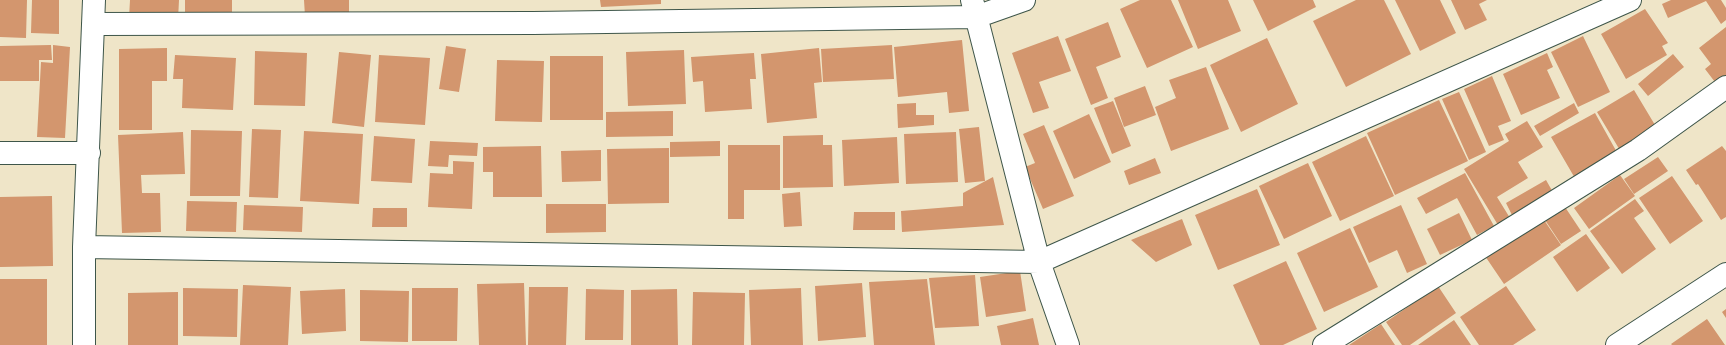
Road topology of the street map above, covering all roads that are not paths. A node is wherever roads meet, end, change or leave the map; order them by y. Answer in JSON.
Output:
{"nodes":[{"id":1,"x":94,"y":0,"type":"edge"},
{"id":2,"x":1024,"y":0,"type":"edge"},
{"id":3,"x":1630,"y":0,"type":"edge"},
{"id":4,"x":974,"y":9,"type":"edge"},
{"id":5,"x":93,"y":24,"type":"junction"},
{"id":6,"x":1726,"y":87,"type":"edge"},
{"id":7,"x":0,"y":153,"type":"edge"},
{"id":8,"x":89,"y":153,"type":"junction"},
{"id":9,"x":84,"y":247,"type":"junction"},
{"id":10,"x":1039,"y":262,"type":"junction"},
{"id":11,"x":1726,"y":274,"type":"edge"},
{"id":12,"x":84,"y":345,"type":"edge"},
{"id":13,"x":1068,"y":345,"type":"edge"},
{"id":14,"x":1324,"y":345,"type":"edge"},
{"id":15,"x":1617,"y":345,"type":"edge"}],
"edges":[{"from":1,"to":5,"type":"street"},
{"from":2,"to":4,"type":"street"},
{"from":3,"to":10,"type":"street"},
{"from":4,"to":5,"type":"street"},
{"from":4,"to":10,"type":"street"},
{"from":5,"to":8,"type":"street"},
{"from":6,"to":14,"type":"street"},
{"from":7,"to":8,"type":"street"},
{"from":8,"to":9,"type":"street"},
{"from":9,"to":10,"type":"street"},
{"from":9,"to":12,"type":"street"},
{"from":10,"to":13,"type":"street"},
{"from":11,"to":15,"type":"street"}]}
